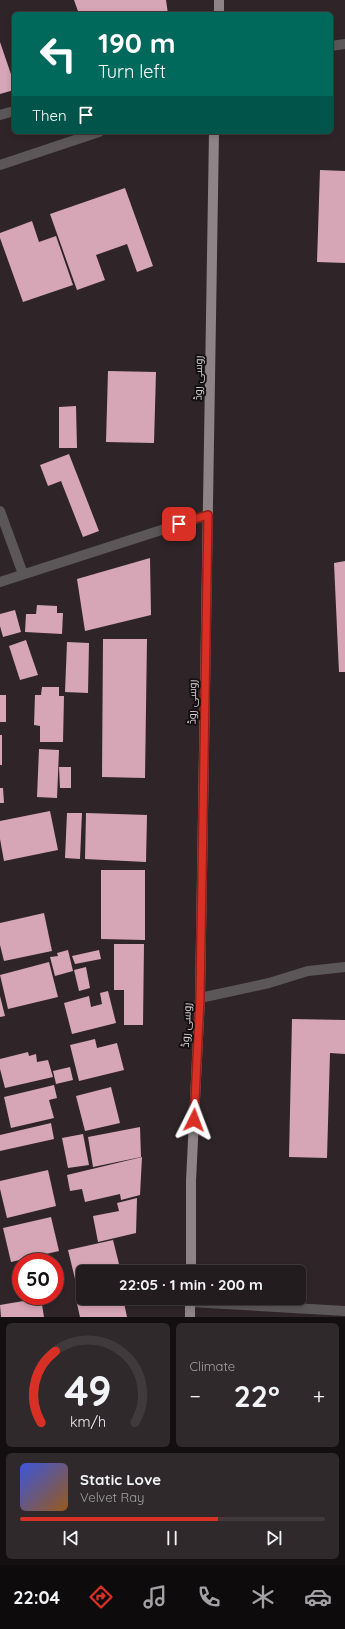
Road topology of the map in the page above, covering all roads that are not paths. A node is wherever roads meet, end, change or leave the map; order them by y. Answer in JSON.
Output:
{"nodes":[{"id":1,"x":219,"y":0,"type":"edge"},
{"id":2,"x":219,"y":12,"type":"edge"},
{"id":3,"x":345,"y":44,"type":"edge"},
{"id":4,"x":333,"y":46,"type":"edge"},
{"id":5,"x":12,"y":112,"type":"edge"},
{"id":6,"x":0,"y":115,"type":"edge"},
{"id":7,"x":93,"y":134,"type":"edge"},
{"id":8,"x":214,"y":134,"type":"edge"},
{"id":9,"x":0,"y":165,"type":"edge"},
{"id":10,"x":0,"y":511,"type":"edge"},
{"id":11,"x":208,"y":515,"type":"junction"},
{"id":12,"x":23,"y":574,"type":"junction"},
{"id":13,"x":0,"y":582,"type":"edge"},
{"id":14,"x":345,"y":967,"type":"edge"},
{"id":15,"x":200,"y":998,"type":"junction"},
{"id":16,"x":191,"y":1265,"type":"edge"},
{"id":17,"x":190,"y":1305,"type":"edge"},
{"id":18,"x":260,"y":1305,"type":"edge"},
{"id":19,"x":345,"y":1311,"type":"edge"},
{"id":20,"x":190,"y":1317,"type":"edge"}],
"edges":[{"from":1,"to":2,"type":"main road"},
{"from":3,"to":4,"type":"street"},
{"from":5,"to":6,"type":"street"},
{"from":7,"to":9,"type":"street"},
{"from":8,"to":11,"type":"main road","name":"روسی روڈ"},
{"from":10,"to":12,"type":"street"},
{"from":11,"to":12,"type":"street"},
{"from":11,"to":15,"type":"main road","name":"روسی روڈ"},
{"from":12,"to":13,"type":"street"},
{"from":14,"to":15,"type":"street"},
{"from":15,"to":16,"type":"main road","name":"روسی روڈ"},
{"from":17,"to":20,"type":"main road"},
{"from":18,"to":19,"type":"street"}]}
